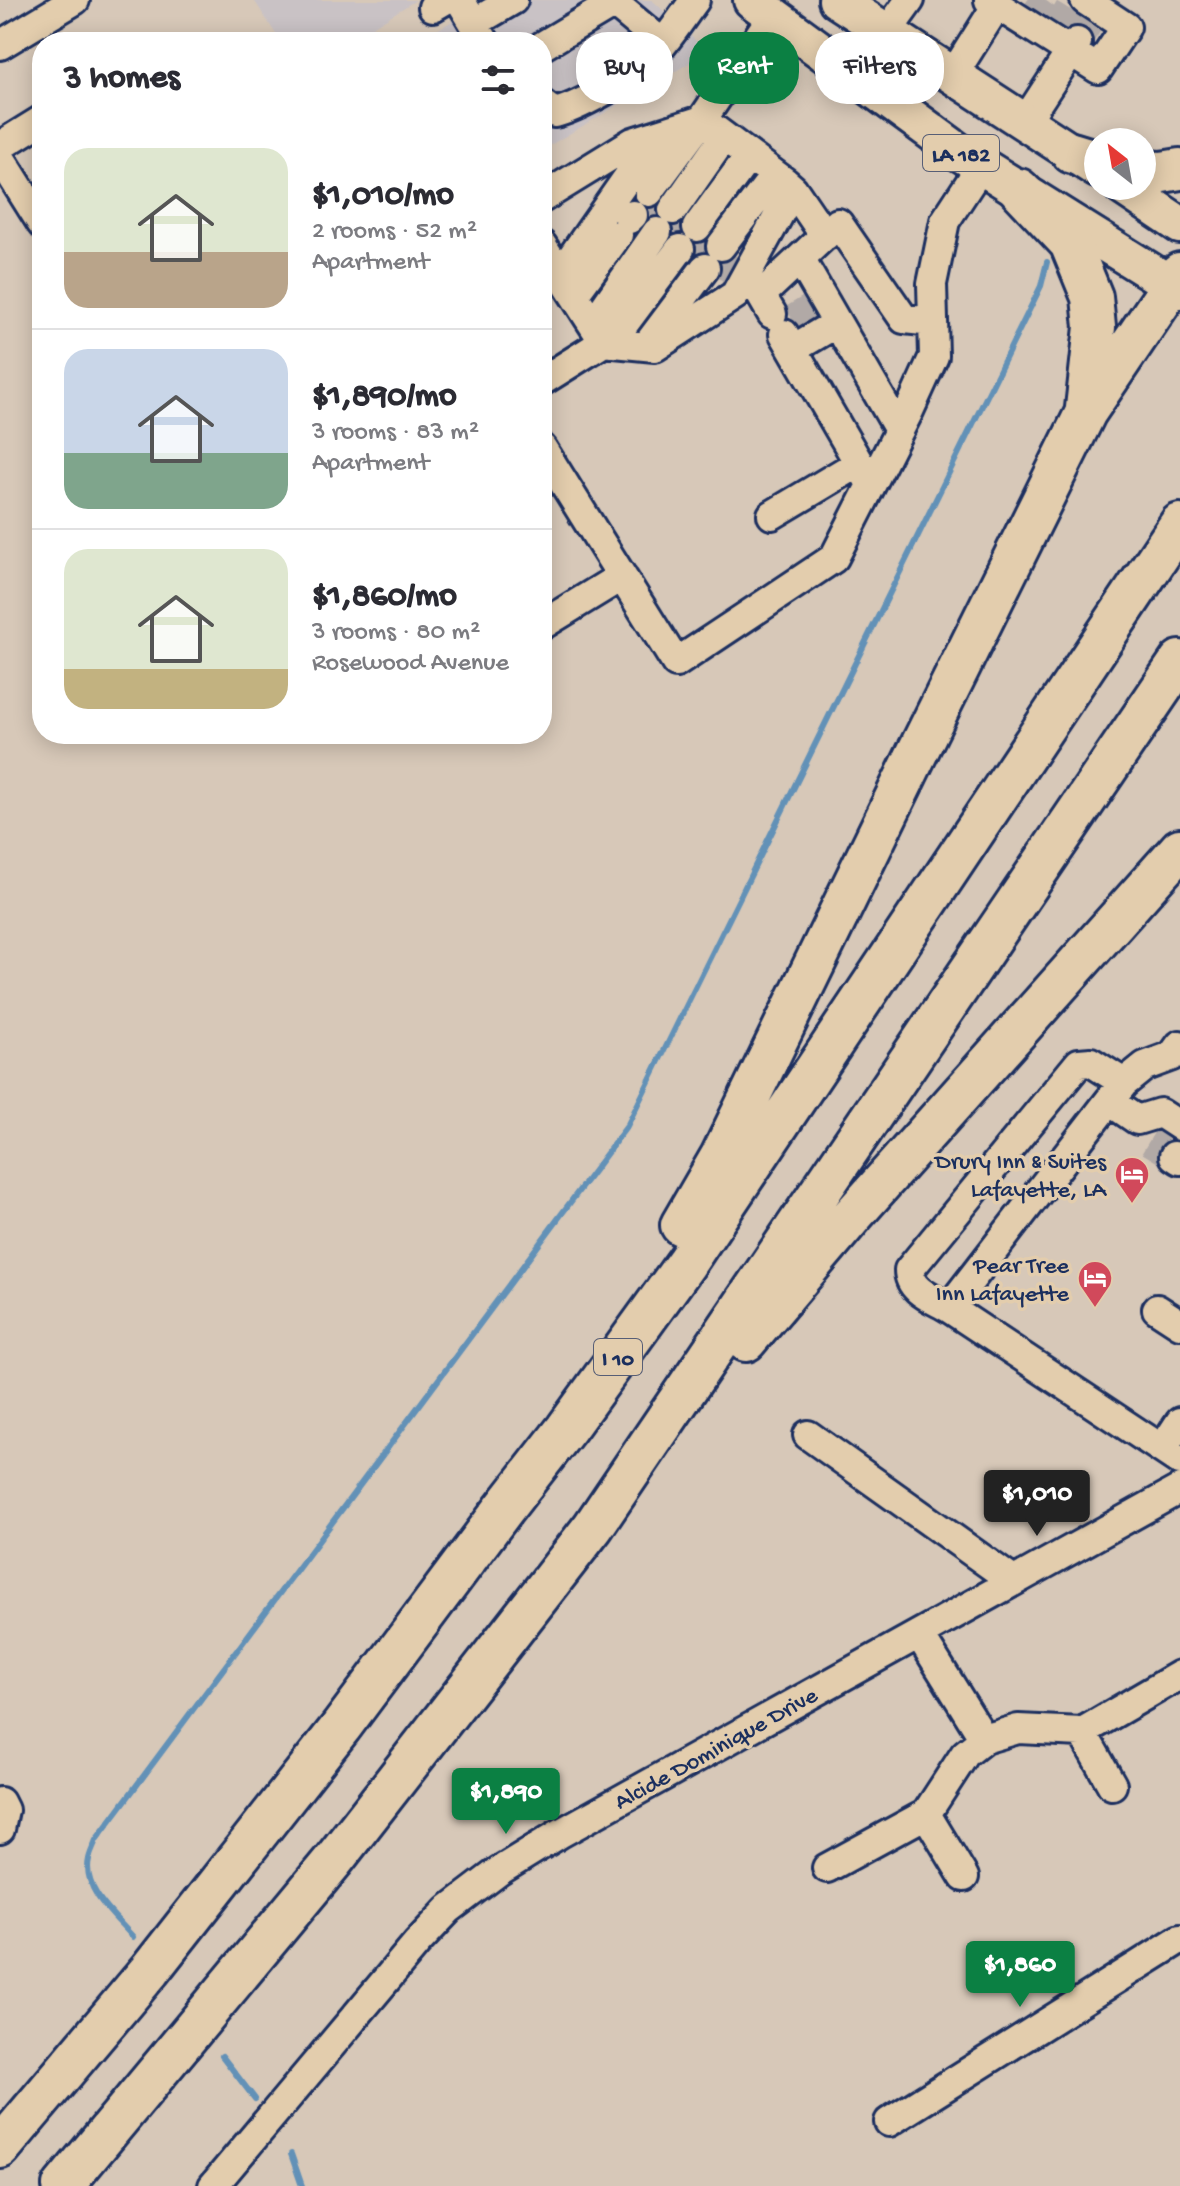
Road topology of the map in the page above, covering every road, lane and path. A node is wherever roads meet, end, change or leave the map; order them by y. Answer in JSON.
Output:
{"nodes":[{"id":1,"x":75,"y":0,"type":"edge"},
{"id":2,"x":513,"y":0,"type":"edge"},
{"id":3,"x":695,"y":0,"type":"edge"},
{"id":4,"x":837,"y":0,"type":"edge"},
{"id":5,"x":910,"y":0,"type":"edge"},
{"id":6,"x":613,"y":2,"type":"edge"},
{"id":7,"x":763,"y":8,"type":"edge"},
{"id":8,"x":459,"y":14,"type":"edge"},
{"id":9,"x":1043,"y":15,"type":"edge"},
{"id":10,"x":649,"y":32,"type":"edge"},
{"id":11,"x":670,"y":32,"type":"edge"},
{"id":12,"x":887,"y":32,"type":"joint"},
{"id":13,"x":552,"y":40,"type":"edge"},
{"id":14,"x":0,"y":45,"type":"edge"},
{"id":15,"x":944,"y":69,"type":"edge"},
{"id":16,"x":953,"y":75,"type":"junction"},
{"id":17,"x":580,"y":104,"type":"edge"},
{"id":18,"x":592,"y":104,"type":"edge"},
{"id":19,"x":552,"y":112,"type":"edge"},
{"id":20,"x":1025,"y":122,"type":"junction"},
{"id":21,"x":32,"y":126,"type":"edge"},
{"id":22,"x":552,"y":128,"type":"edge"},
{"id":23,"x":658,"y":134,"type":"junction"},
{"id":24,"x":0,"y":146,"type":"edge"},
{"id":25,"x":749,"y":155,"type":"junction"},
{"id":26,"x":0,"y":157,"type":"edge"},
{"id":27,"x":1084,"y":158,"type":"edge"},
{"id":28,"x":981,"y":166,"type":"junction"},
{"id":29,"x":1180,"y":169,"type":"edge"},
{"id":30,"x":1156,"y":172,"type":"edge"},
{"id":31,"x":1019,"y":189,"type":"junction"},
{"id":32,"x":552,"y":192,"type":"edge"},
{"id":33,"x":1143,"y":200,"type":"edge"},
{"id":34,"x":32,"y":208,"type":"edge"},
{"id":35,"x":1180,"y":225,"type":"edge"},
{"id":36,"x":672,"y":234,"type":"junction"},
{"id":37,"x":825,"y":236,"type":"junction"},
{"id":38,"x":552,"y":257,"type":"edge"},
{"id":39,"x":1177,"y":283,"type":"edge"},
{"id":40,"x":807,"y":302,"type":"junction"},
{"id":41,"x":933,"y":322,"type":"junction"},
{"id":42,"x":607,"y":325,"type":"junction"},
{"id":43,"x":783,"y":332,"type":"junction"},
{"id":44,"x":552,"y":372,"type":"edge"},
{"id":45,"x":1086,"y":412,"type":"junction"},
{"id":46,"x":899,"y":430,"type":"junction"},
{"id":47,"x":552,"y":464,"type":"edge"},
{"id":48,"x":865,"y":474,"type":"junction"},
{"id":49,"x":772,"y":515,"type":"dead end"},
{"id":50,"x":1180,"y":524,"type":"edge"},
{"id":51,"x":622,"y":576,"type":"junction"},
{"id":52,"x":552,"y":619,"type":"edge"},
{"id":53,"x":1180,"y":661,"type":"edge"},
{"id":54,"x":1180,"y":849,"type":"edge"},
{"id":55,"x":1177,"y":1054,"type":"edge"},
{"id":56,"x":1117,"y":1092,"type":"junction"},
{"id":57,"x":1180,"y":1126,"type":"edge"},
{"id":58,"x":949,"y":1308,"type":"junction"},
{"id":59,"x":1180,"y":1422,"type":"edge"},
{"id":60,"x":808,"y":1435,"type":"dead end"},
{"id":61,"x":1171,"y":1454,"type":"edge"},
{"id":62,"x":1180,"y":1489,"type":"edge"},
{"id":63,"x":503,"y":1510,"type":"junction"},
{"id":64,"x":593,"y":1527,"type":"junction"},
{"id":65,"x":1013,"y":1581,"type":"junction"},
{"id":66,"x":919,"y":1634,"type":"junction"},
{"id":67,"x":1180,"y":1675,"type":"edge"},
{"id":68,"x":1082,"y":1732,"type":"junction"},
{"id":69,"x":984,"y":1739,"type":"junction"},
{"id":70,"x":1112,"y":1785,"type":"dead end"},
{"id":71,"x":0,"y":1802,"type":"edge"},
{"id":72,"x":926,"y":1814,"type":"junction"},
{"id":73,"x":0,"y":1829,"type":"edge"},
{"id":74,"x":827,"y":1868,"type":"dead end"},
{"id":75,"x":964,"y":1877,"type":"dead end"},
{"id":76,"x":1180,"y":1939,"type":"edge"},
{"id":77,"x":889,"y":2122,"type":"dead end"},
{"id":78,"x":0,"y":2148,"type":"edge"},
{"id":79,"x":63,"y":2186,"type":"edge"},
{"id":80,"x":213,"y":2186,"type":"edge"}],
"edges":[{"from":1,"to":14,"type":"street"},
{"from":2,"to":8,"type":"street"},
{"from":3,"to":11,"type":"street"},
{"from":4,"to":12,"type":"main road","number":"LA 182"},
{"from":5,"to":12,"type":"street"},
{"from":6,"to":10,"type":"street"},
{"from":6,"to":13,"type":"street"},
{"from":7,"to":25,"type":"street"},
{"from":7,"to":28,"type":"main road","number":"LA 182"},
{"from":9,"to":16,"type":"street"},
{"from":9,"to":20,"type":"street"},
{"from":15,"to":16,"type":"main road","number":"LA 182"},
{"from":16,"to":20,"type":"main road","number":"LA 182"},
{"from":17,"to":19,"type":"street"},
{"from":18,"to":22,"type":"street"},
{"from":20,"to":27,"type":"main road","number":"LA 182"},
{"from":21,"to":24,"type":"street"},
{"from":23,"to":25,"type":"street"},
{"from":23,"to":32,"type":"street"},
{"from":23,"to":42,"type":"street"},
{"from":25,"to":36,"type":"street"},
{"from":25,"to":36,"type":"street"},
{"from":25,"to":36,"type":"street"},
{"from":25,"to":37,"type":"street"},
{"from":25,"to":42,"type":"street"},
{"from":26,"to":34,"type":"street"},
{"from":28,"to":31,"type":"main road","number":"LA 182"},
{"from":28,"to":41,"type":"street"},
{"from":29,"to":30,"type":"highway"},
{"from":31,"to":39,"type":"main road","number":"LA 182"},
{"from":31,"to":45,"type":"highway"},
{"from":33,"to":35,"type":"main road"},
{"from":36,"to":42,"type":"street"},
{"from":36,"to":42,"type":"street"},
{"from":36,"to":42,"type":"street"},
{"from":36,"to":42,"type":"street"},
{"from":37,"to":40,"type":"street"},
{"from":37,"to":41,"type":"street"},
{"from":38,"to":42,"type":"street"},
{"from":39,"to":45,"type":"highway"},
{"from":40,"to":43,"type":"street"},
{"from":40,"to":43,"type":"street"},
{"from":40,"to":46,"type":"street"},
{"from":41,"to":46,"type":"street"},
{"from":42,"to":44,"type":"street"},
{"from":43,"to":48,"type":"street"},
{"from":45,"to":63,"type":"highway"},
{"from":46,"to":48,"type":"street"},
{"from":47,"to":51,"type":"street"},
{"from":48,"to":49,"type":"street"},
{"from":48,"to":51,"type":"street"},
{"from":50,"to":63,"type":"highway","number":"I 10"},
{"from":51,"to":52,"type":"street"},
{"from":53,"to":64,"type":"highway"},
{"from":54,"to":64,"type":"highway"},
{"from":55,"to":56,"type":"street"},
{"from":56,"to":57,"type":"street"},
{"from":56,"to":58,"type":"street"},
{"from":56,"to":58,"type":"street"},
{"from":58,"to":61,"type":"street"},
{"from":59,"to":61,"type":"street"},
{"from":60,"to":65,"type":"street"},
{"from":62,"to":65,"type":"street","name":"Alcide Dominique Drive"},
{"from":63,"to":78,"type":"highway","number":"I 10"},
{"from":64,"to":79,"type":"highway"},
{"from":65,"to":66,"type":"street","name":"Alcide Dominique Drive"},
{"from":66,"to":69,"type":"street"},
{"from":66,"to":80,"type":"street","name":"Alcide Dominique Drive"},
{"from":67,"to":68,"type":"street"},
{"from":68,"to":69,"type":"street"},
{"from":68,"to":70,"type":"street"},
{"from":69,"to":72,"type":"street"},
{"from":71,"to":73,"type":"street"},
{"from":72,"to":74,"type":"street"},
{"from":72,"to":75,"type":"street"},
{"from":76,"to":77,"type":"street"}]}
